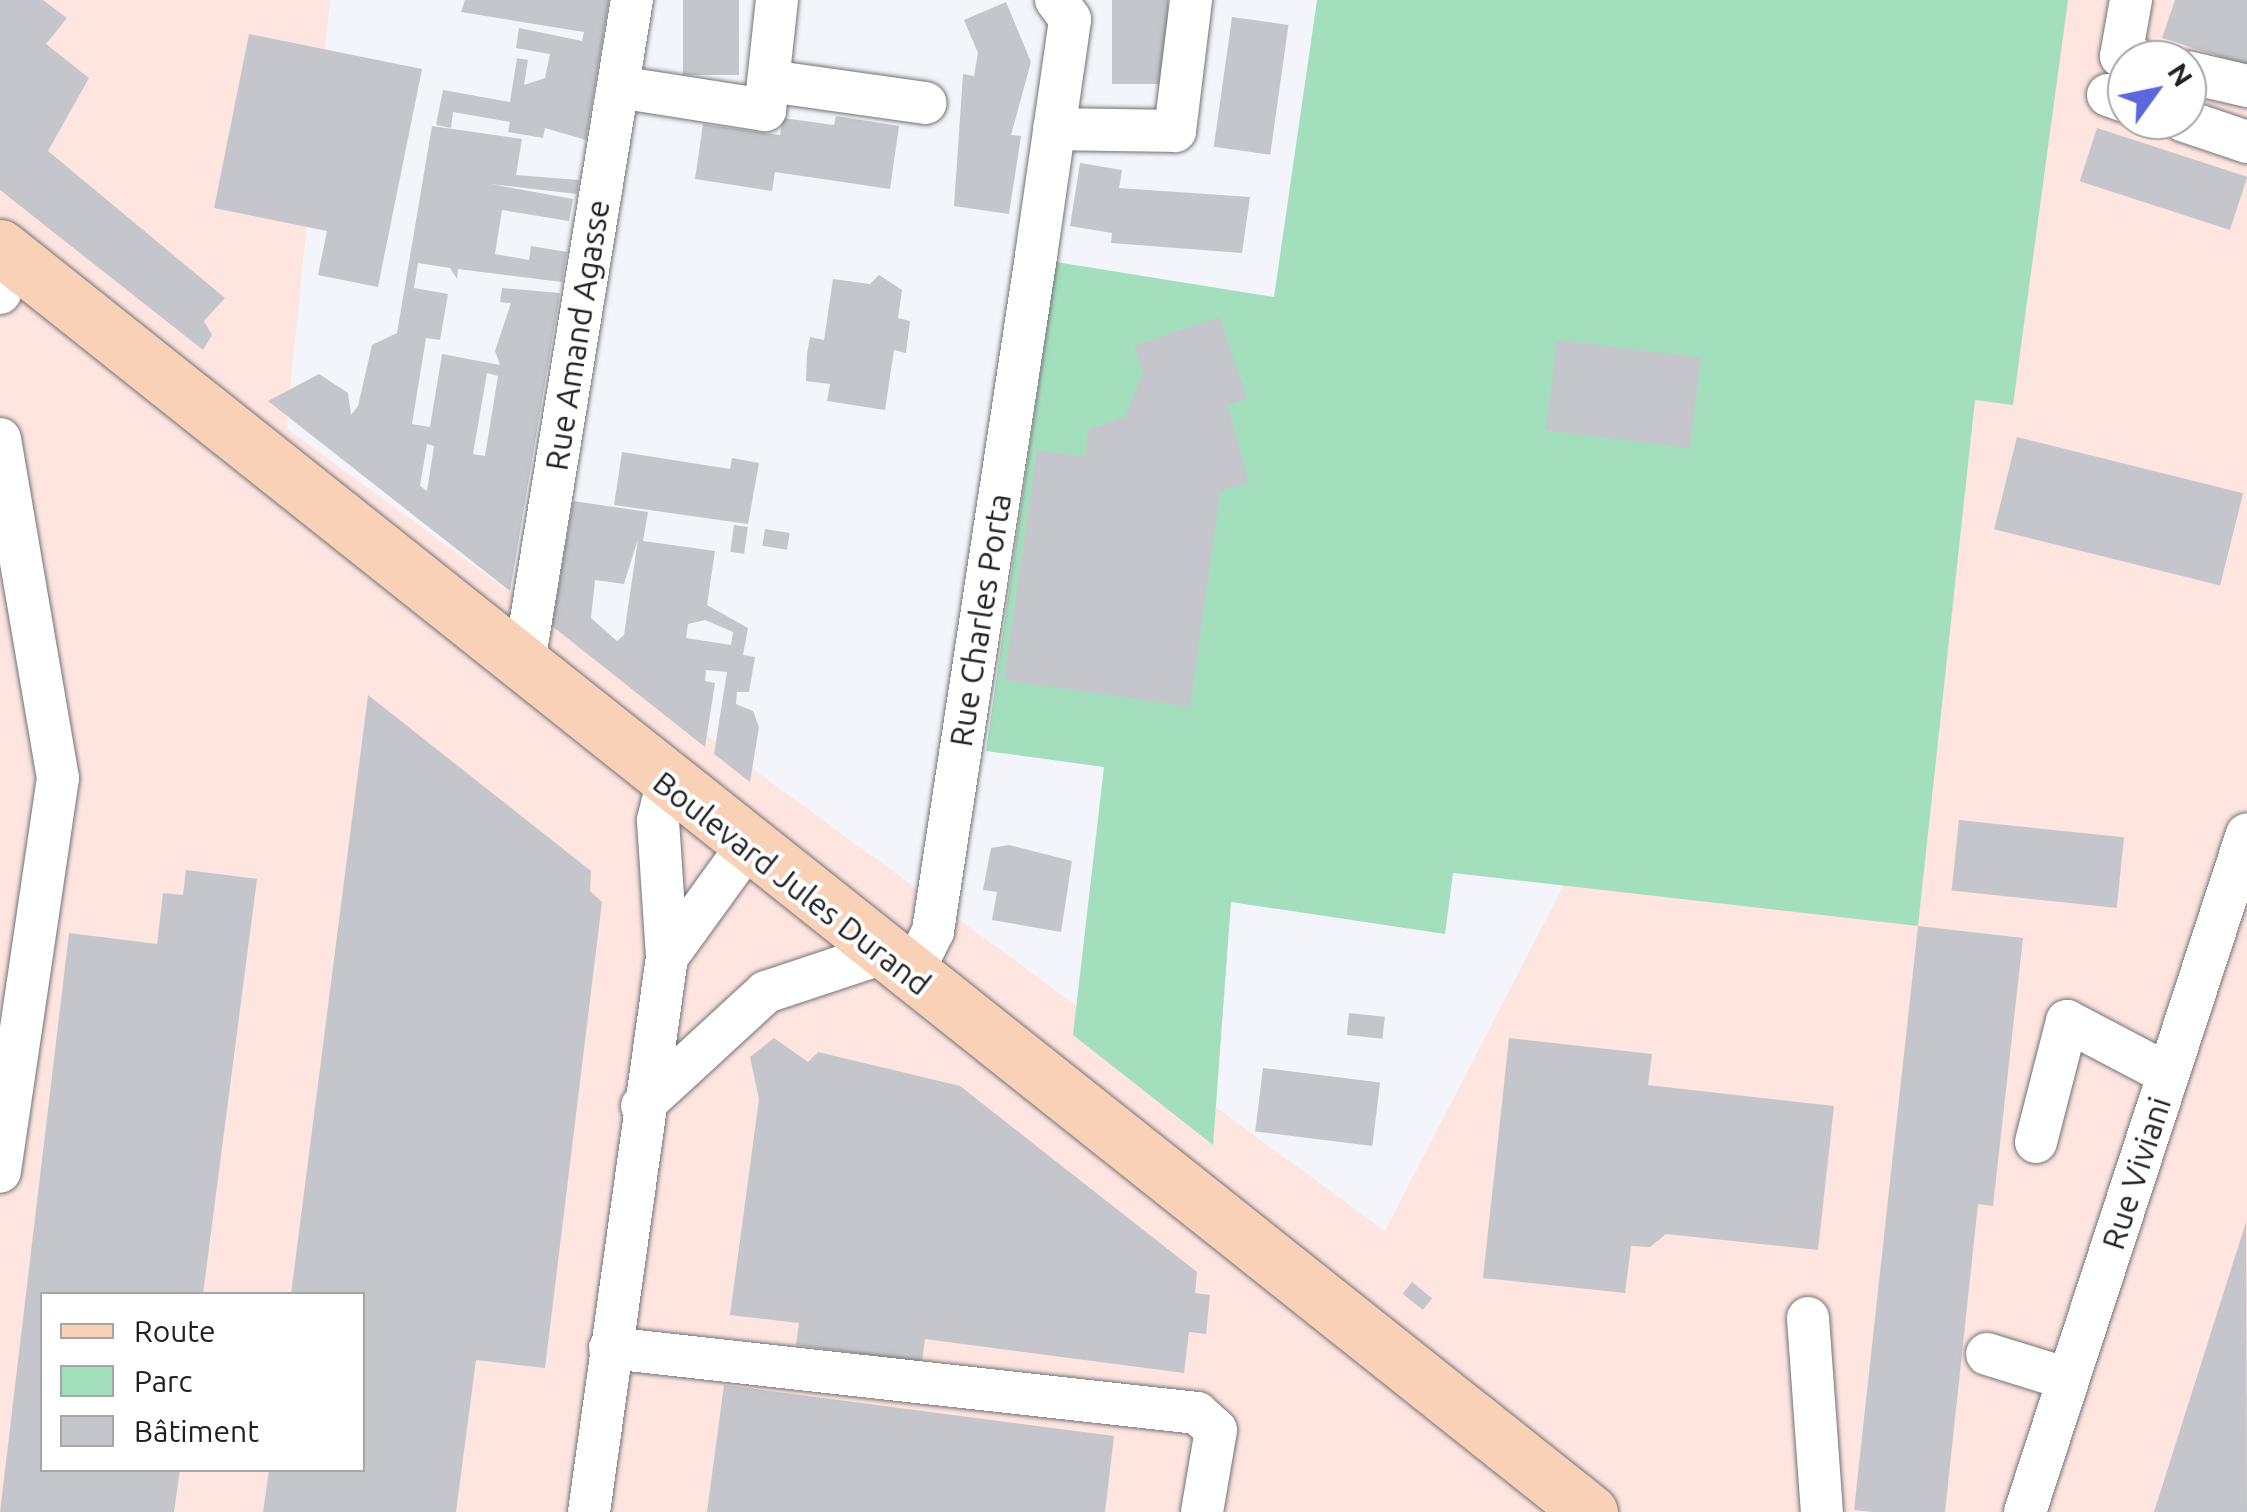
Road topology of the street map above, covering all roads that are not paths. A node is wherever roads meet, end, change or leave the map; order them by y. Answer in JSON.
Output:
{"nodes":[{"id":1,"x":632,"y":0,"type":"edge"},
{"id":2,"x":778,"y":0,"type":"edge"},
{"id":3,"x":1056,"y":0,"type":"edge"},
{"id":4,"x":1192,"y":0,"type":"edge"},
{"id":5,"x":2131,"y":0,"type":"edge"},
{"id":6,"x":2124,"y":40,"type":"edge"},
{"id":7,"x":2207,"y":77,"type":"edge"},
{"id":8,"x":768,"y":81,"type":"junction"},
{"id":9,"x":2247,"y":86,"type":"edge"},
{"id":10,"x":618,"y":87,"type":"junction"},
{"id":11,"x":925,"y":103,"type":"dead end"},
{"id":12,"x":2207,"y":128,"type":"edge"},
{"id":13,"x":1054,"y":130,"type":"junction"},
{"id":14,"x":2247,"y":142,"type":"edge"},
{"id":15,"x":2,"y":264,"type":"edge"},
{"id":16,"x":0,"y":439,"type":"edge"},
{"id":17,"x":523,"y":669,"type":"junction"},
{"id":18,"x":666,"y":784,"type":"junction"},
{"id":19,"x":2247,"y":834,"type":"edge"},
{"id":20,"x":746,"y":848,"type":"junction"},
{"id":21,"x":667,"y":958,"type":"junction"},
{"id":22,"x":895,"y":966,"type":"junction"},
{"id":23,"x":2168,"y":1074,"type":"junction"},
{"id":24,"x":642,"y":1106,"type":"junction"},
{"id":25,"x":2036,"y":1142,"type":"dead end"},
{"id":26,"x":0,"y":1172,"type":"edge"},
{"id":27,"x":1808,"y":1318,"type":"dead end"},
{"id":28,"x":610,"y":1348,"type":"junction"},
{"id":29,"x":1988,"y":1354,"type":"dead end"},
{"id":30,"x":2068,"y":1380,"type":"junction"},
{"id":31,"x":589,"y":1512,"type":"edge"},
{"id":32,"x":1202,"y":1512,"type":"edge"},
{"id":33,"x":1590,"y":1512,"type":"edge"},
{"id":34,"x":1822,"y":1512,"type":"edge"},
{"id":35,"x":2025,"y":1512,"type":"edge"}],
"edges":[{"from":1,"to":10,"type":"street","name":"Rue Amand Agasse"},
{"from":2,"to":8,"type":"street"},
{"from":3,"to":13,"type":"street","name":"Rue Charles Porta"},
{"from":4,"to":13,"type":"street"},
{"from":5,"to":6,"type":"street"},
{"from":7,"to":9,"type":"street"},
{"from":8,"to":10,"type":"street"},
{"from":8,"to":11,"type":"street"},
{"from":10,"to":17,"type":"street","name":"Rue Amand Agasse"},
{"from":12,"to":14,"type":"street"},
{"from":13,"to":22,"type":"street","name":"Rue Charles Porta"},
{"from":15,"to":17,"type":"main road","name":"Boulevard Jules Durand"},
{"from":16,"to":26,"type":"street"},
{"from":17,"to":18,"type":"main road","name":"Boulevard Jules Durand"},
{"from":18,"to":20,"type":"main road","name":"Boulevard Jules Durand"},
{"from":18,"to":21,"type":"street"},
{"from":19,"to":23,"type":"street","name":"Rue Viviani"},
{"from":20,"to":21,"type":"street"},
{"from":20,"to":22,"type":"main road","name":"Boulevard Jules Durand"},
{"from":21,"to":24,"type":"street"},
{"from":22,"to":24,"type":"street"},
{"from":22,"to":33,"type":"main road","name":"Boulevard Jules Durand"},
{"from":23,"to":25,"type":"street"},
{"from":23,"to":30,"type":"street","name":"Rue Viviani"},
{"from":24,"to":28,"type":"street"},
{"from":27,"to":34,"type":"street"},
{"from":28,"to":31,"type":"street"},
{"from":28,"to":32,"type":"street"},
{"from":29,"to":30,"type":"street"},
{"from":30,"to":35,"type":"street","name":"Rue Viviani"}]}
